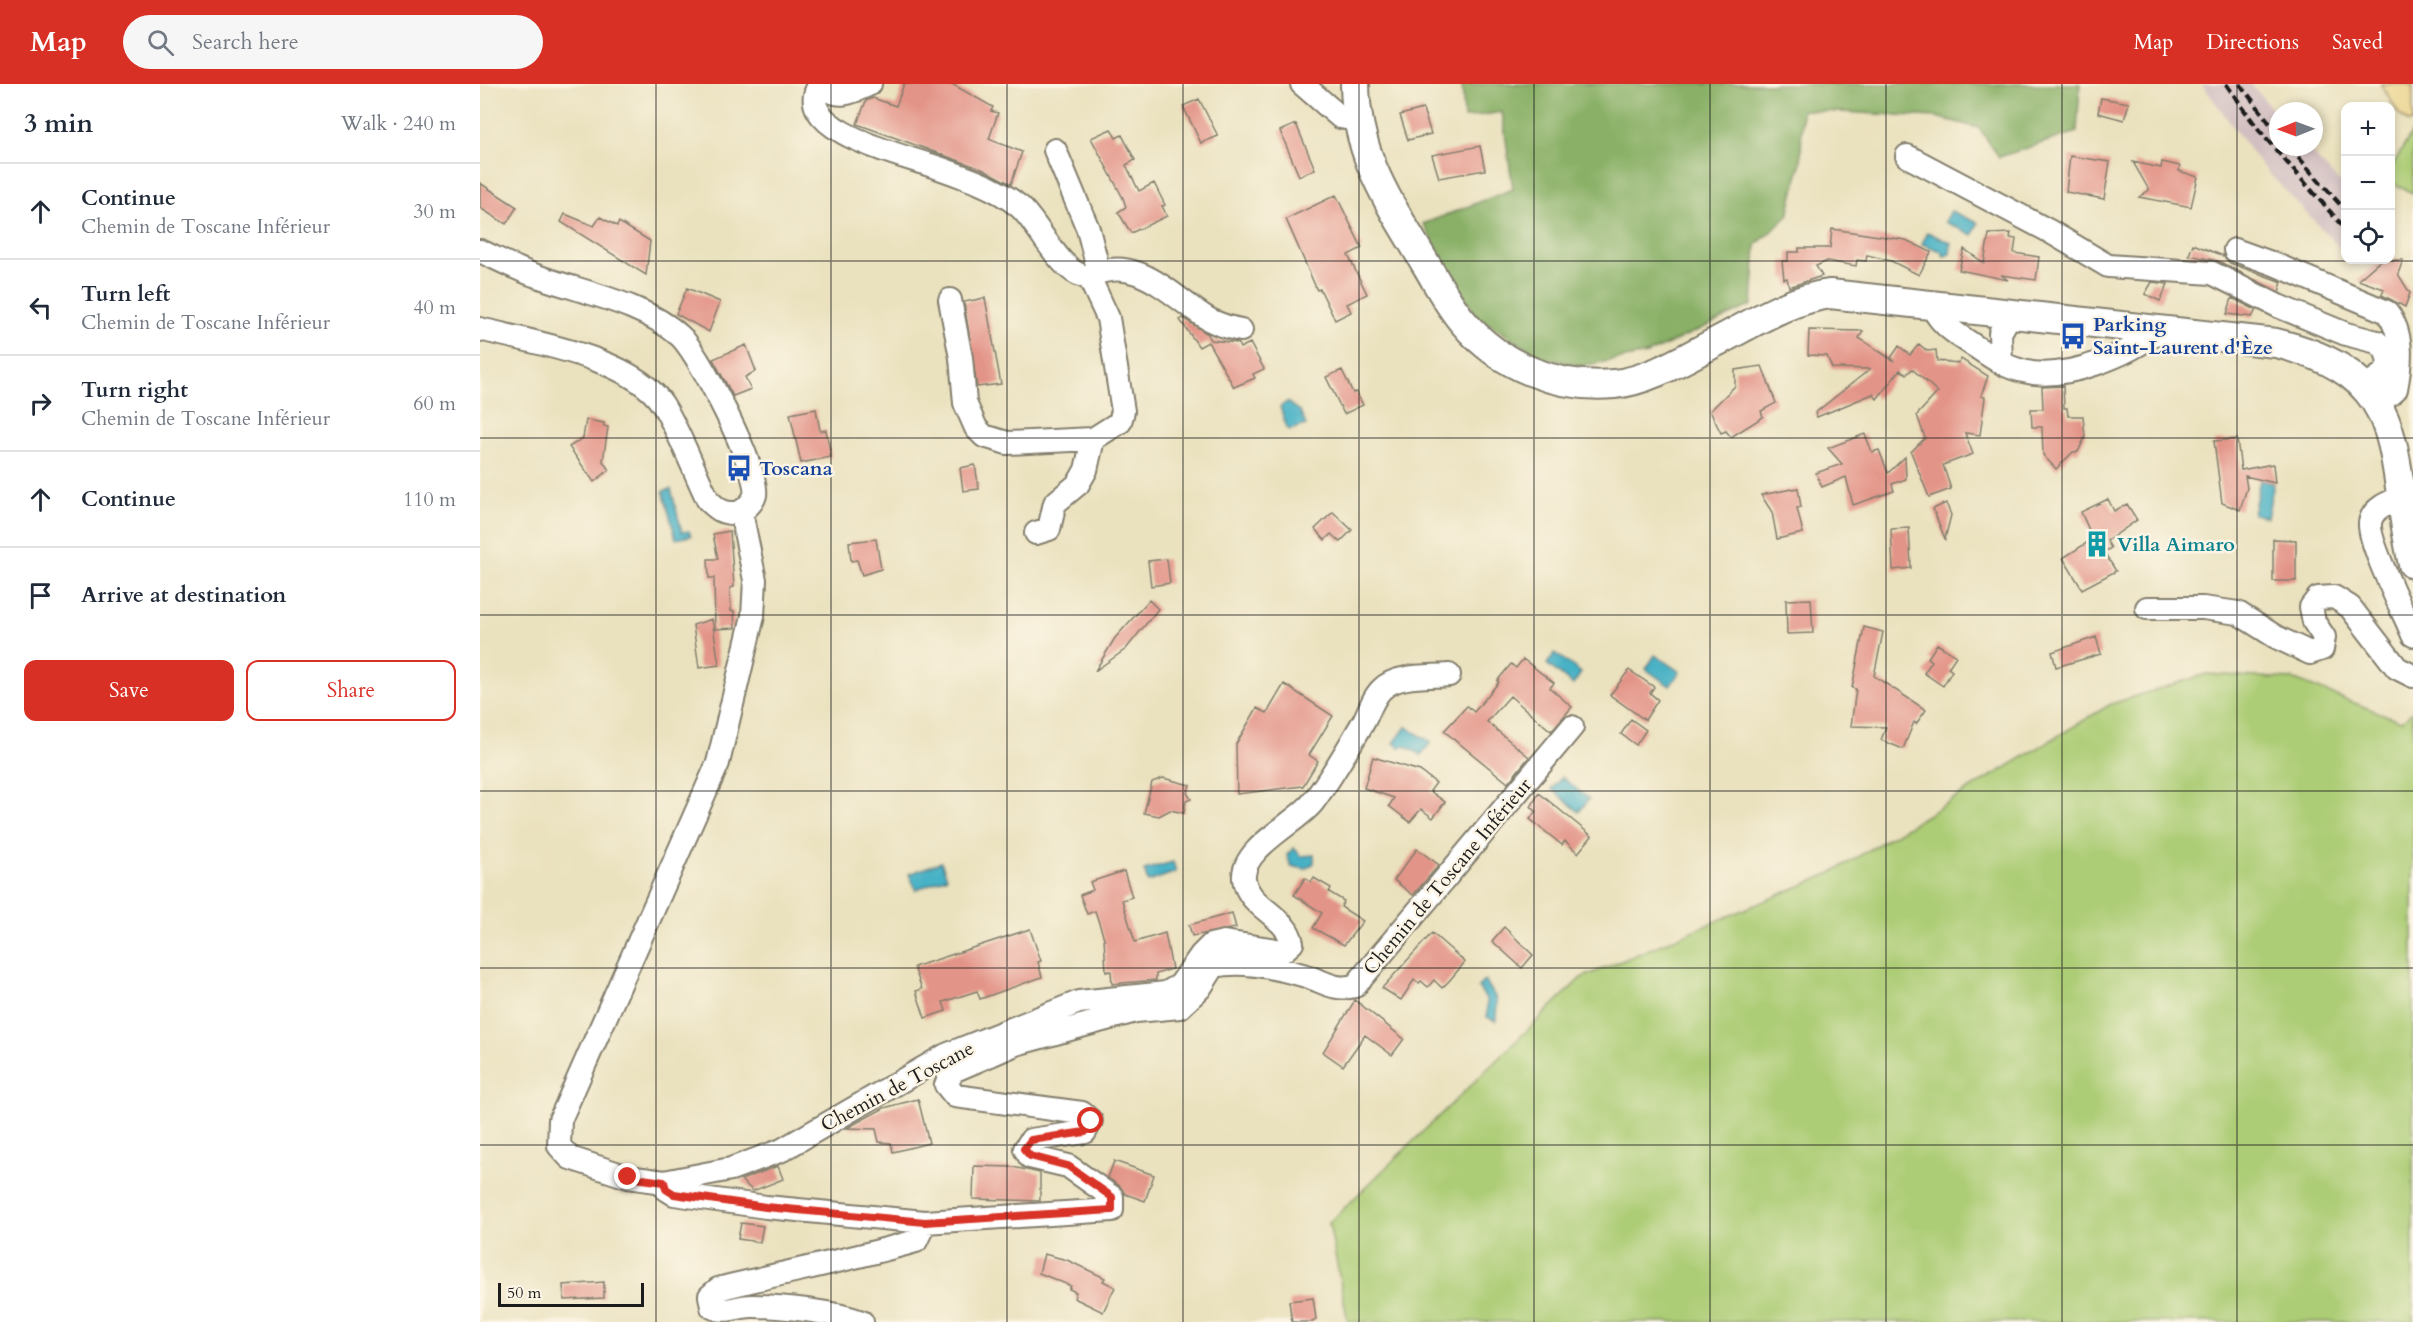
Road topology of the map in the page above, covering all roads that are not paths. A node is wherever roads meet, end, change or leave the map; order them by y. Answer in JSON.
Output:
{"nodes":[{"id":1,"x":821,"y":84,"type":"edge"},
{"id":2,"x":870,"y":84,"type":"edge"},
{"id":3,"x":1302,"y":84,"type":"edge"},
{"id":4,"x":1355,"y":84,"type":"edge"},
{"id":5,"x":1357,"y":120,"type":"junction"},
{"id":6,"x":1055,"y":150,"type":"dead end"},
{"id":7,"x":1906,"y":156,"type":"dead end"},
{"id":8,"x":2235,"y":250,"type":"dead end"},
{"id":9,"x":480,"y":251,"type":"edge"},
{"id":10,"x":1094,"y":275,"type":"junction"},
{"id":11,"x":950,"y":300,"type":"dead end"},
{"id":12,"x":1932,"y":304,"type":"junction"},
{"id":13,"x":2011,"y":313,"type":"junction"},
{"id":14,"x":2097,"y":323,"type":"junction"},
{"id":15,"x":480,"y":329,"type":"edge"},
{"id":16,"x":2161,"y":329,"type":"junction"},
{"id":17,"x":1241,"y":330,"type":"dead end"},
{"id":18,"x":2001,"y":362,"type":"junction"},
{"id":19,"x":2090,"y":364,"type":"junction"},
{"id":20,"x":2372,"y":395,"type":"junction"},
{"id":21,"x":1093,"y":439,"type":"junction"},
{"id":22,"x":2401,"y":498,"type":"junction"},
{"id":23,"x":741,"y":512,"type":"junction"},
{"id":24,"x":1036,"y":533,"type":"dead end"},
{"id":25,"x":2413,"y":564,"type":"edge"},
{"id":26,"x":2147,"y":608,"type":"dead end"},
{"id":27,"x":2413,"y":635,"type":"edge"},
{"id":28,"x":1449,"y":675,"type":"dead end"},
{"id":29,"x":2413,"y":676,"type":"edge"},
{"id":30,"x":1572,"y":727,"type":"dead end"},
{"id":31,"x":664,"y":1182,"type":"junction"},
{"id":32,"x":925,"y":1222,"type":"junction"},
{"id":33,"x":862,"y":1322,"type":"edge"}],
"edges":[{"from":1,"to":2,"type":"street"},
{"from":1,"to":10,"type":"street"},
{"from":3,"to":5,"type":"street"},
{"from":4,"to":5,"type":"main road"},
{"from":5,"to":12,"type":"main road"},
{"from":6,"to":10,"type":"street"},
{"from":7,"to":20,"type":"street"},
{"from":8,"to":20,"type":"street"},
{"from":9,"to":23,"type":"street"},
{"from":10,"to":17,"type":"street"},
{"from":10,"to":21,"type":"street"},
{"from":11,"to":21,"type":"street"},
{"from":12,"to":13,"type":"main road"},
{"from":12,"to":18,"type":"street"},
{"from":13,"to":14,"type":"main road"},
{"from":13,"to":18,"type":"street"},
{"from":14,"to":16,"type":"main road"},
{"from":14,"to":19,"type":"street"},
{"from":15,"to":23,"type":"street"},
{"from":16,"to":19,"type":"street"},
{"from":16,"to":20,"type":"main road"},
{"from":18,"to":19,"type":"street"},
{"from":20,"to":22,"type":"main road"},
{"from":21,"to":24,"type":"street"},
{"from":22,"to":25,"type":"main road"},
{"from":22,"to":27,"type":"street"},
{"from":23,"to":31,"type":"street"},
{"from":26,"to":29,"type":"street"},
{"from":28,"to":31,"type":"street","name":"Chemin de Toscane"},
{"from":30,"to":32,"type":"street","name":"Chemin de Toscane Inférieur"},
{"from":31,"to":32,"type":"street"},
{"from":32,"to":33,"type":"street"}]}
